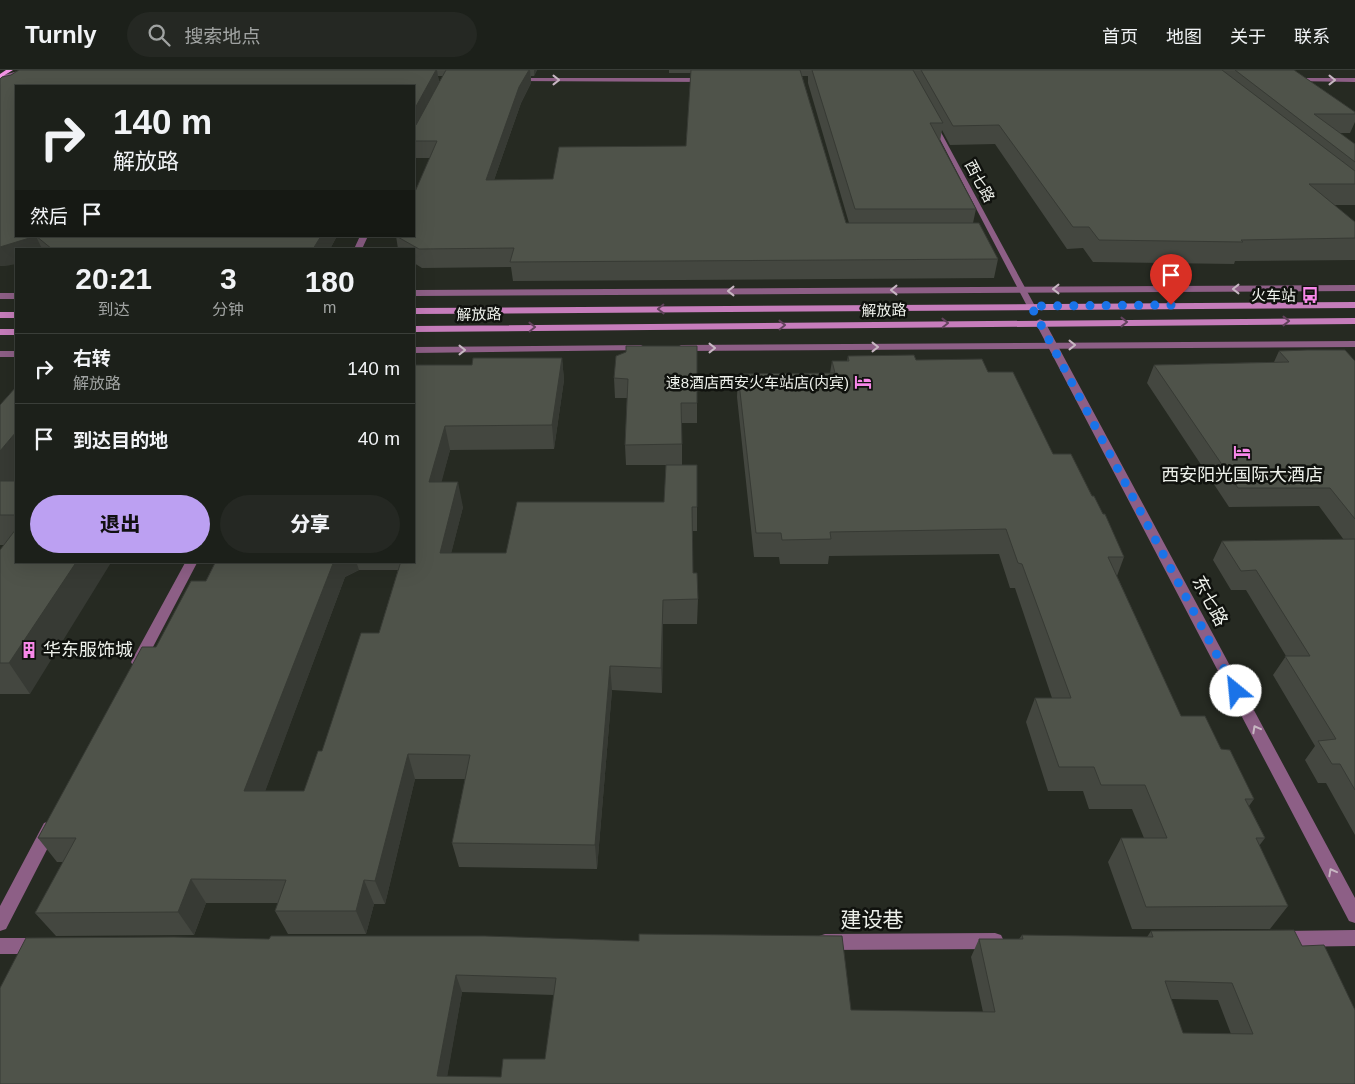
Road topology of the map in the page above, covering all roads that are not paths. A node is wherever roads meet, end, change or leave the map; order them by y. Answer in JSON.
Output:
{"nodes":[{"id":1,"x":10,"y":70,"type":"edge"},
{"id":2,"x":28,"y":70,"type":"edge"},
{"id":3,"x":0,"y":78,"type":"edge"},
{"id":4,"x":26,"y":79,"type":"edge"},
{"id":5,"x":505,"y":80,"type":"edge"},
{"id":6,"x":713,"y":80,"type":"edge"},
{"id":7,"x":1289,"y":80,"type":"edge"},
{"id":8,"x":1355,"y":80,"type":"edge"},
{"id":9,"x":929,"y":115,"type":"edge"},
{"id":10,"x":985,"y":237,"type":"edge"},
{"id":11,"x":995,"y":237,"type":"junction"},
{"id":12,"x":1355,"y":288,"type":"edge"},
{"id":13,"x":1022,"y":290,"type":"junction"},
{"id":14,"x":415,"y":293,"type":"edge"},
{"id":15,"x":0,"y":296,"type":"edge"},
{"id":16,"x":15,"y":296,"type":"edge"},
{"id":17,"x":1355,"y":305,"type":"edge"},
{"id":18,"x":1031,"y":306,"type":"junction"},
{"id":19,"x":415,"y":311,"type":"edge"},
{"id":20,"x":15,"y":314,"type":"edge"},
{"id":21,"x":0,"y":315,"type":"edge"},
{"id":22,"x":1355,"y":321,"type":"edge"},
{"id":23,"x":1040,"y":322,"type":"junction"},
{"id":24,"x":415,"y":329,"type":"edge"},
{"id":25,"x":0,"y":332,"type":"edge"},
{"id":26,"x":15,"y":332,"type":"edge"},
{"id":27,"x":1355,"y":344,"type":"edge"},
{"id":28,"x":1053,"y":345,"type":"junction"},
{"id":29,"x":654,"y":348,"type":"edge"},
{"id":30,"x":674,"y":348,"type":"edge"},
{"id":31,"x":415,"y":350,"type":"edge"},
{"id":32,"x":0,"y":354,"type":"edge"},
{"id":33,"x":15,"y":354,"type":"edge"},
{"id":34,"x":191,"y":563,"type":"edge"},
{"id":35,"x":131,"y":676,"type":"edge"},
{"id":36,"x":56,"y":817,"type":"edge"},
{"id":37,"x":1355,"y":915,"type":"edge"},
{"id":38,"x":0,"y":923,"type":"edge"},
{"id":39,"x":1355,"y":938,"type":"edge"},
{"id":40,"x":1265,"y":939,"type":"edge"},
{"id":41,"x":1016,"y":940,"type":"edge"},
{"id":42,"x":807,"y":942,"type":"edge"},
{"id":43,"x":0,"y":946,"type":"edge"},
{"id":44,"x":60,"y":946,"type":"edge"}],
"edges":[{"from":1,"to":3,"type":"main road"},
{"from":2,"to":3,"type":"street"},
{"from":3,"to":4,"type":"street"},
{"from":5,"to":6,"type":"street","one_way":true},
{"from":7,"to":8,"type":"street","one_way":true},
{"from":9,"to":11,"type":"street","name":"西七路"},
{"from":10,"to":11,"type":"street"},
{"from":11,"to":13,"type":"street","name":"西七路"},
{"from":12,"to":13,"type":"street","one_way":true},
{"from":13,"to":14,"type":"street","one_way":true},
{"from":13,"to":18,"type":"street","name":"西七路"},
{"from":15,"to":16,"type":"street"},
{"from":17,"to":18,"type":"main road","name":"解放路"},
{"from":18,"to":19,"type":"main road","name":"解放路","one_way":true},
{"from":18,"to":23,"type":"main road","name":"东七路"},
{"from":20,"to":21,"type":"main road"},
{"from":23,"to":22,"type":"main road","name":"解放路","one_way":true},
{"from":24,"to":23,"type":"main road","name":"解放路","one_way":true},
{"from":23,"to":28,"type":"street","name":"东七路"},
{"from":25,"to":26,"type":"main road"},
{"from":28,"to":27,"type":"street","one_way":true},
{"from":30,"to":28,"type":"street","one_way":true},
{"from":37,"to":28,"type":"street","name":"东七路","one_way":true},
{"from":31,"to":29,"type":"street","one_way":true},
{"from":32,"to":33,"type":"street"},
{"from":34,"to":35,"type":"street"},
{"from":36,"to":38,"type":"street"},
{"from":39,"to":40,"type":"street"},
{"from":41,"to":42,"type":"street","name":"建设巷"},
{"from":43,"to":44,"type":"street"}]}
